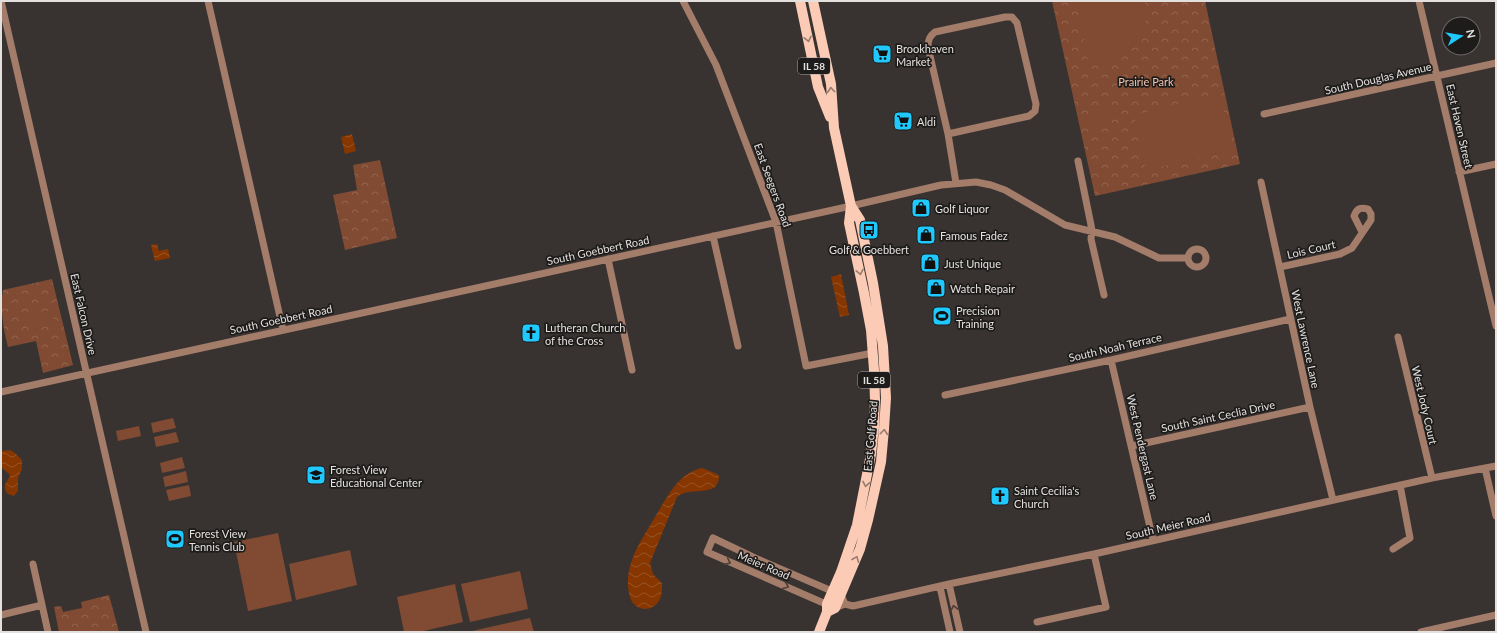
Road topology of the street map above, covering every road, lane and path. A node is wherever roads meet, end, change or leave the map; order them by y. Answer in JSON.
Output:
{"nodes":[{"id":1,"x":1,"y":1,"type":"edge"},
{"id":2,"x":208,"y":1,"type":"edge"},
{"id":3,"x":683,"y":1,"type":"edge"},
{"id":4,"x":800,"y":1,"type":"edge"},
{"id":5,"x":813,"y":1,"type":"edge"},
{"id":6,"x":1419,"y":1,"type":"edge"},
{"id":7,"x":1496,"y":63,"type":"edge"},
{"id":8,"x":1436,"y":76,"type":"junction"},
{"id":9,"x":1264,"y":114,"type":"dead end"},
{"id":10,"x":834,"y":128,"type":"junction"},
{"id":11,"x":948,"y":134,"type":"junction"},
{"id":12,"x":1078,"y":161,"type":"dead end"},
{"id":13,"x":1496,"y":164,"type":"edge"},
{"id":14,"x":1459,"y":172,"type":"junction"},
{"id":15,"x":956,"y":182,"type":"junction"},
{"id":16,"x":1261,"y":182,"type":"dead end"},
{"id":17,"x":850,"y":206,"type":"junction"},
{"id":18,"x":776,"y":222,"type":"junction"},
{"id":19,"x":1092,"y":230,"type":"junction"},
{"id":20,"x":1362,"y":232,"type":"dead end"},
{"id":21,"x":713,"y":236,"type":"junction"},
{"id":22,"x":1187,"y":258,"type":"dead end"},
{"id":23,"x":608,"y":259,"type":"junction"},
{"id":24,"x":1280,"y":267,"type":"junction"},
{"id":25,"x":1104,"y":295,"type":"dead end"},
{"id":26,"x":1290,"y":319,"type":"junction"},
{"id":27,"x":1496,"y":326,"type":"edge"},
{"id":28,"x":283,"y":330,"type":"junction"},
{"id":29,"x":1398,"y":337,"type":"dead end"},
{"id":30,"x":738,"y":346,"type":"dead end"},
{"id":31,"x":873,"y":353,"type":"junction"},
{"id":32,"x":1111,"y":360,"type":"junction"},
{"id":33,"x":632,"y":370,"type":"dead end"},
{"id":34,"x":86,"y":373,"type":"junction"},
{"id":35,"x":1,"y":392,"type":"edge"},
{"id":36,"x":945,"y":395,"type":"dead end"},
{"id":37,"x":1310,"y":407,"type":"junction"},
{"id":38,"x":1132,"y":446,"type":"junction"},
{"id":39,"x":1496,"y":466,"type":"edge"},
{"id":40,"x":1485,"y":468,"type":"junction"},
{"id":41,"x":1432,"y":478,"type":"junction"},
{"id":42,"x":1400,"y":486,"type":"junction"},
{"id":43,"x":1333,"y":500,"type":"junction"},
{"id":44,"x":1496,"y":516,"type":"edge"},
{"id":45,"x":1153,"y":540,"type":"junction"},
{"id":46,"x":1393,"y":549,"type":"dead end"},
{"id":47,"x":1094,"y":554,"type":"junction"},
{"id":48,"x":33,"y":564,"type":"dead end"},
{"id":49,"x":949,"y":584,"type":"junction"},
{"id":50,"x":940,"y":587,"type":"junction"},
{"id":51,"x":840,"y":596,"type":"junction"},
{"id":52,"x":42,"y":605,"type":"junction"},
{"id":53,"x":830,"y":608,"type":"junction"},
{"id":54,"x":1,"y":615,"type":"edge"},
{"id":55,"x":1496,"y":615,"type":"edge"},
{"id":56,"x":1037,"y":622,"type":"dead end"},
{"id":57,"x":48,"y":632,"type":"edge"},
{"id":58,"x":146,"y":632,"type":"edge"},
{"id":59,"x":819,"y":632,"type":"edge"},
{"id":60,"x":950,"y":632,"type":"edge"},
{"id":61,"x":960,"y":632,"type":"edge"},
{"id":62,"x":1421,"y":632,"type":"edge"}],
"edges":[{"from":1,"to":34,"type":"street","name":"East Falcon Drive"},
{"from":2,"to":28,"type":"street"},
{"from":3,"to":18,"type":"street","name":"East Seegers Road"},
{"from":4,"to":10,"type":"main road","name":"East Golf Road","number":"IL 58","one_way":true},
{"from":10,"to":5,"type":"main road","name":"East Golf Road","number":"IL 58","one_way":true},
{"from":6,"to":8,"type":"street","name":"East Haven Street"},
{"from":7,"to":8,"type":"street","name":"South Douglas Avenue"},
{"from":8,"to":9,"type":"street","name":"South Douglas Avenue"},
{"from":8,"to":14,"type":"street","name":"East Haven Street"},
{"from":10,"to":17,"type":"main road","name":"East Golf Road","number":"IL 58"},
{"from":11,"to":11,"type":"street"},
{"from":11,"to":15,"type":"street"},
{"from":12,"to":19,"type":"street"},
{"from":13,"to":14,"type":"street"},
{"from":14,"to":27,"type":"street","name":"East Haven Street"},
{"from":15,"to":17,"type":"street","name":"South Goebbert Road"},
{"from":15,"to":19,"type":"street","name":"South Goebbert Road"},
{"from":16,"to":24,"type":"street","name":"West Lawrence Lane"},
{"from":17,"to":18,"type":"street","name":"South Goebbert Road"},
{"from":17,"to":31,"type":"main road","name":"East Golf Road","number":"IL 58","one_way":true},
{"from":51,"to":17,"type":"main road","name":"East Golf Road","number":"IL 58","one_way":true},
{"from":18,"to":21,"type":"street","name":"South Goebbert Road"},
{"from":18,"to":31,"type":"street","name":"East Seegers Road"},
{"from":19,"to":22,"type":"street","name":"South Goebbert Road"},
{"from":19,"to":25,"type":"street"},
{"from":20,"to":24,"type":"street","name":"Lois Court"},
{"from":21,"to":23,"type":"street","name":"South Goebbert Road"},
{"from":21,"to":30,"type":"street"},
{"from":23,"to":28,"type":"street","name":"South Goebbert Road"},
{"from":23,"to":33,"type":"street"},
{"from":24,"to":26,"type":"street","name":"West Lawrence Lane"},
{"from":26,"to":32,"type":"street","name":"South Noah Terrace"},
{"from":26,"to":37,"type":"street","name":"West Lawrence Lane"},
{"from":28,"to":34,"type":"street","name":"South Goebbert Road"},
{"from":29,"to":41,"type":"street","name":"West Jody Court"},
{"from":31,"to":51,"type":"main road","name":"East Golf Road","number":"IL 58","one_way":true},
{"from":32,"to":36,"type":"street","name":"South Noah Terrace"},
{"from":32,"to":38,"type":"street","name":"West Pendergast Lane"},
{"from":34,"to":35,"type":"street","name":"South Goebbert Road"},
{"from":34,"to":58,"type":"street","name":"East Falcon Drive"},
{"from":37,"to":38,"type":"street","name":"South Saint Ceclia Drive"},
{"from":37,"to":43,"type":"street","name":"West Lawrence Lane"},
{"from":38,"to":45,"type":"street","name":"West Pendergast Lane"},
{"from":39,"to":40,"type":"street","name":"South Meier Road"},
{"from":40,"to":41,"type":"street","name":"South Meier Road"},
{"from":40,"to":44,"type":"street"},
{"from":41,"to":42,"type":"street","name":"South Meier Road"},
{"from":42,"to":43,"type":"street","name":"South Meier Road"},
{"from":42,"to":46,"type":"street"},
{"from":43,"to":45,"type":"street","name":"South Meier Road"},
{"from":45,"to":47,"type":"street","name":"South Meier Road"},
{"from":47,"to":49,"type":"street","name":"South Meier Road"},
{"from":47,"to":56,"type":"street"},
{"from":48,"to":52,"type":"street"},
{"from":49,"to":50,"type":"street","name":"South Meier Road"},
{"from":61,"to":49,"type":"street","one_way":true},
{"from":50,"to":51,"type":"street","name":"South Meier Road"},
{"from":50,"to":60,"type":"street"},
{"from":51,"to":53,"type":"main road","name":"East Golf Road","number":"IL 58"},
{"from":51,"to":53,"type":"street","name":"Meier Road","one_way":true},
{"from":52,"to":54,"type":"street"},
{"from":52,"to":57,"type":"street"},
{"from":53,"to":59,"type":"main road","name":"East Golf Road","number":"IL 58"},
{"from":55,"to":62,"type":"street"}]}
